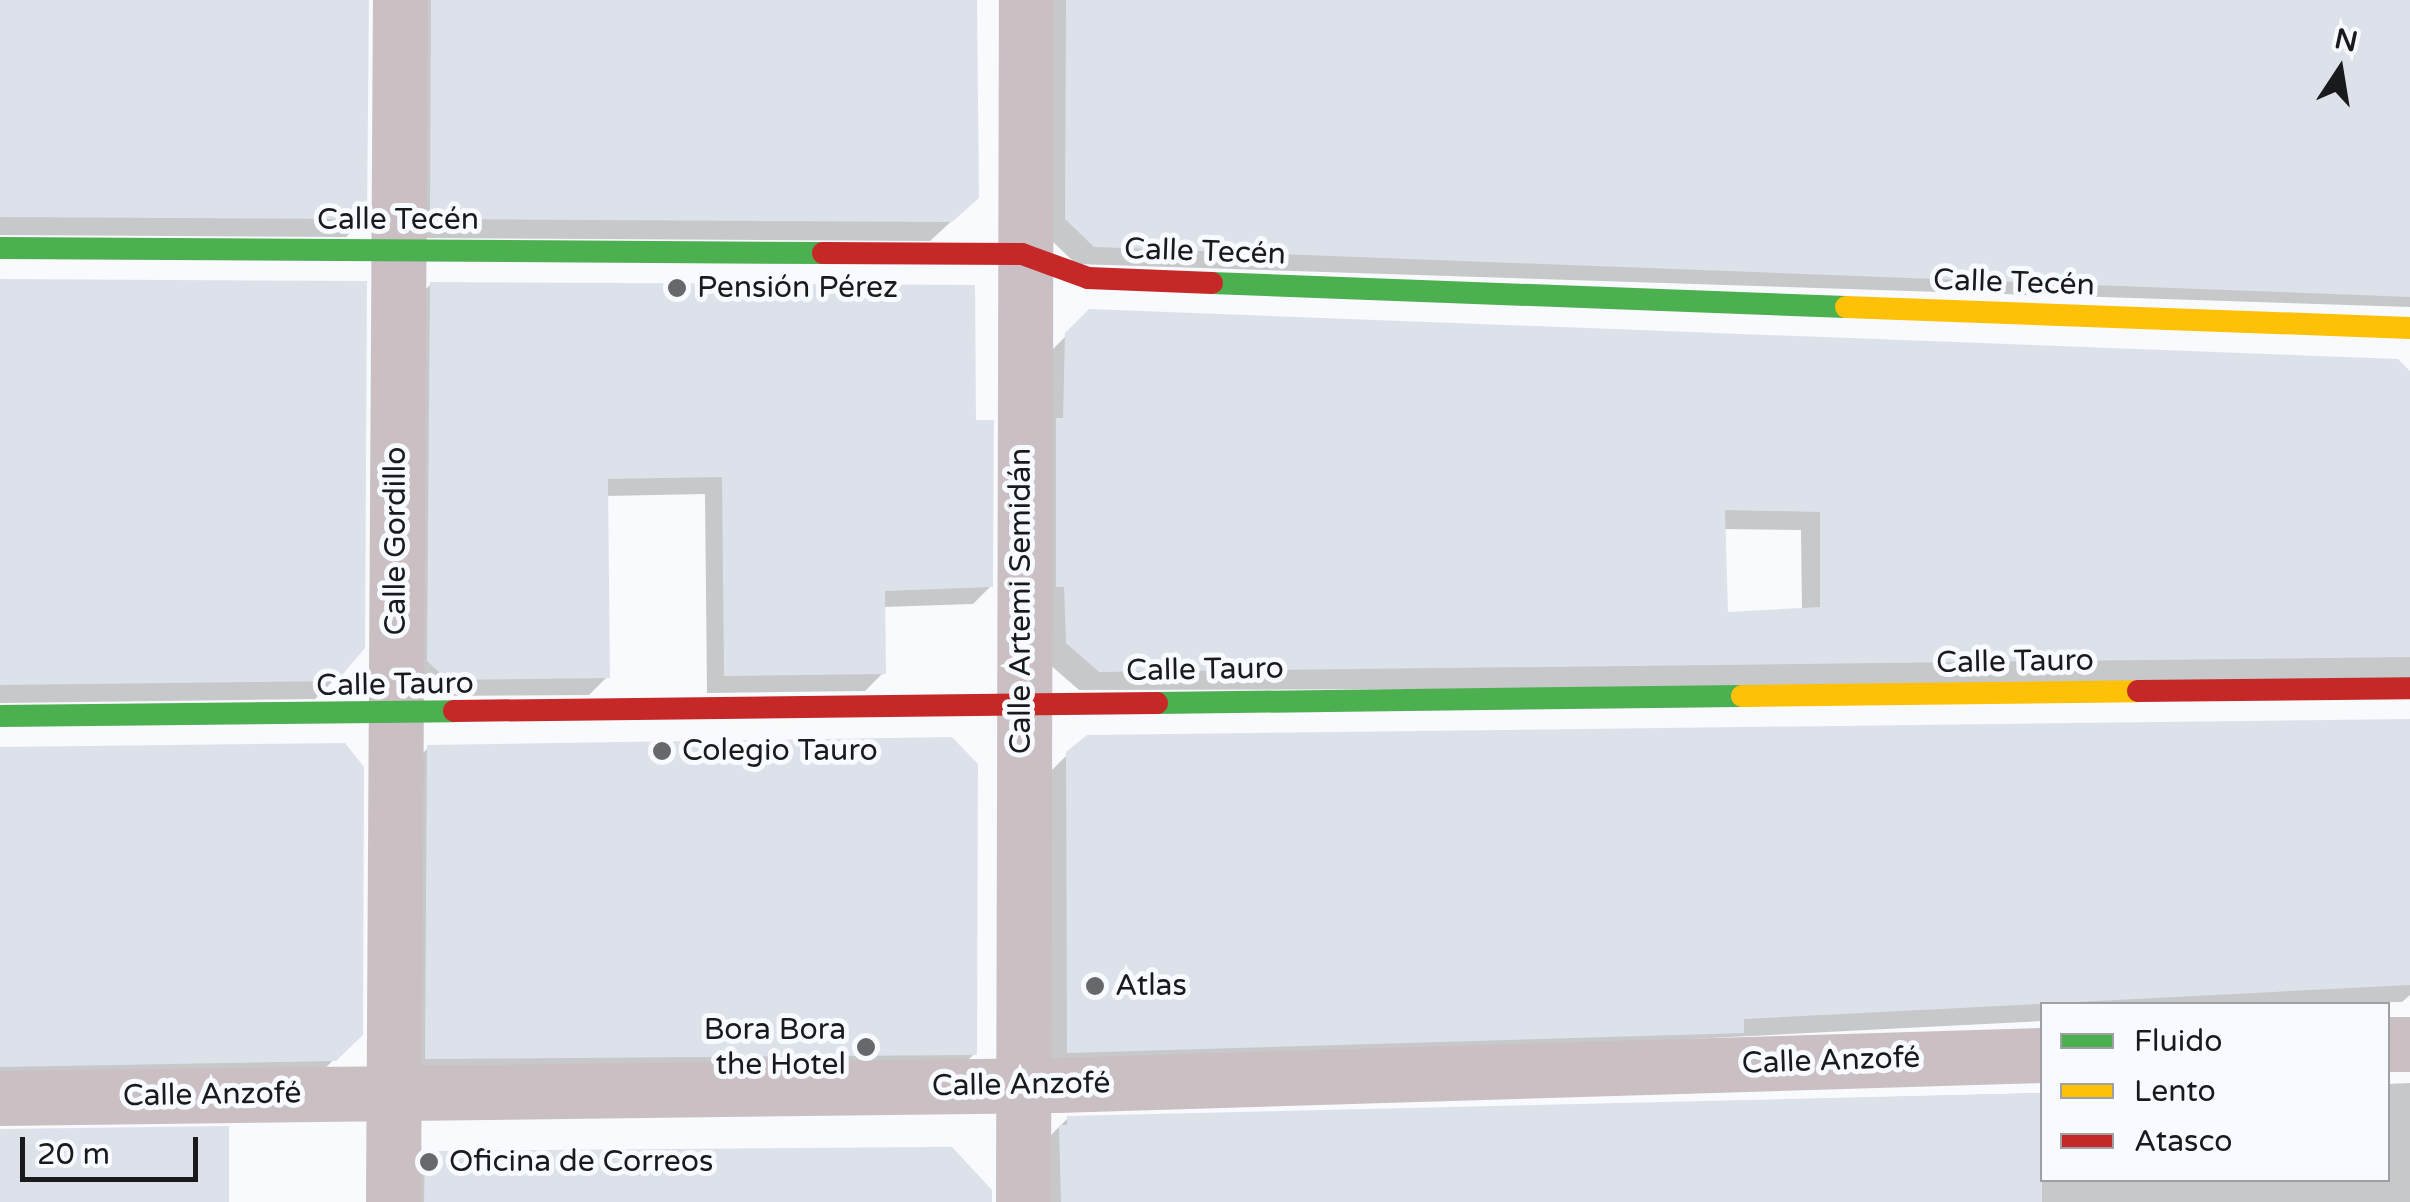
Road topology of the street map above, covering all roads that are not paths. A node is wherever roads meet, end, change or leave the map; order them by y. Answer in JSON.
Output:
{"nodes":[{"id":1,"x":400,"y":0,"type":"edge"},
{"id":2,"x":1026,"y":0,"type":"edge"},
{"id":3,"x":0,"y":248,"type":"edge"},
{"id":4,"x":398,"y":250,"type":"junction"},
{"id":5,"x":1022,"y":254,"type":"junction"},
{"id":6,"x":2410,"y":328,"type":"edge"},
{"id":7,"x":2410,"y":688,"type":"edge"},
{"id":8,"x":1022,"y":702,"type":"junction"},
{"id":9,"x":0,"y":716,"type":"edge"},
{"id":10,"x":394,"y":716,"type":"junction"},
{"id":11,"x":2040,"y":1055,"type":"edge"},
{"id":12,"x":1021,"y":1086,"type":"junction"},
{"id":13,"x":392,"y":1094,"type":"junction"},
{"id":14,"x":0,"y":1098,"type":"edge"},
{"id":15,"x":393,"y":1202,"type":"edge"},
{"id":16,"x":1023,"y":1202,"type":"edge"}],
"edges":[{"from":1,"to":4,"type":"street","name":"Calle Gordillo"},
{"from":2,"to":5,"type":"street","name":"Calle Artemi Semidán"},
{"from":3,"to":4,"type":"street","name":"Calle Tecén"},
{"from":4,"to":5,"type":"street","name":"Calle Tecén"},
{"from":4,"to":10,"type":"street","name":"Calle Gordillo"},
{"from":5,"to":6,"type":"street","name":"Calle Tecén"},
{"from":5,"to":8,"type":"street","name":"Calle Artemi Semidán"},
{"from":7,"to":8,"type":"street","name":"Calle Tauro"},
{"from":8,"to":10,"type":"street","name":"Calle Tauro"},
{"from":8,"to":12,"type":"street","name":"Calle Artemi Semidán"},
{"from":9,"to":10,"type":"street","name":"Calle Tauro"},
{"from":10,"to":13,"type":"street","name":"Calle Gordillo"},
{"from":11,"to":12,"type":"street","name":"Calle Anzofé"},
{"from":12,"to":13,"type":"street","name":"Calle Anzofé"},
{"from":12,"to":16,"type":"street","name":"Calle Artemi Semidán"},
{"from":13,"to":14,"type":"street","name":"Calle Anzofé"},
{"from":13,"to":15,"type":"street","name":"Calle Gordillo"}]}
